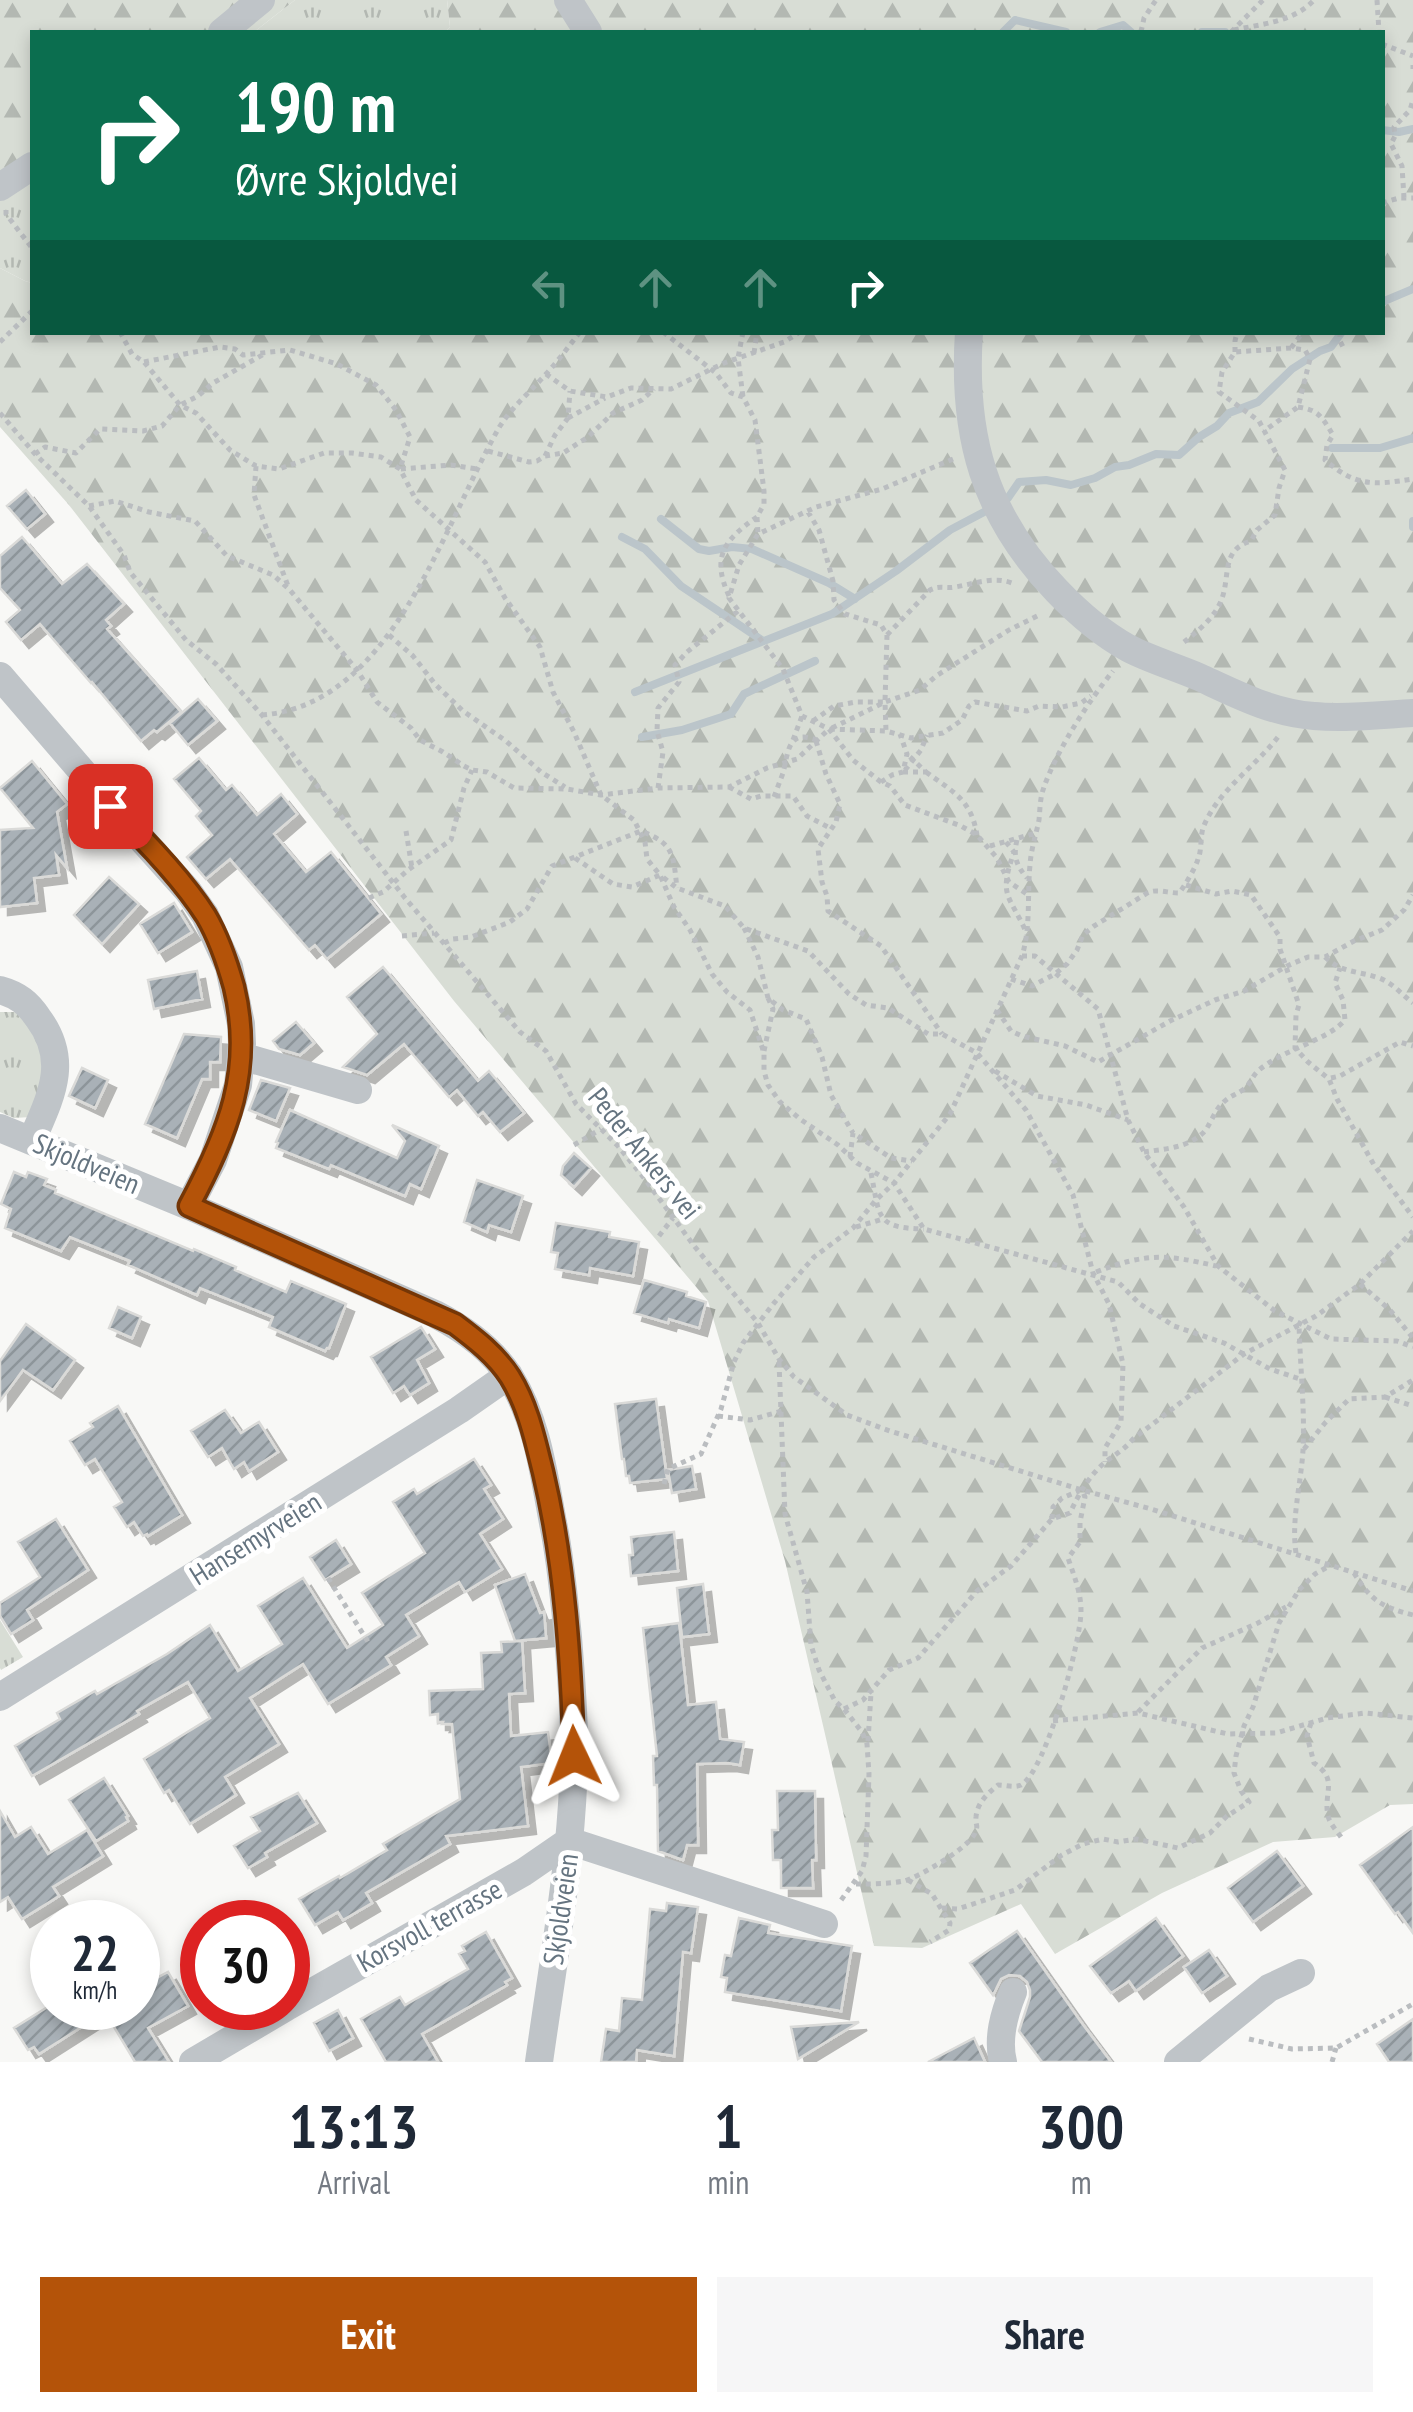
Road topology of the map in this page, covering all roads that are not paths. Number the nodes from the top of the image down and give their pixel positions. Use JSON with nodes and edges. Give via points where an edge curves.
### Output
{"nodes":[{"id":1,"x":260,"y":0,"type":"edge"},
{"id":2,"x":568,"y":0,"type":"edge"},
{"id":3,"x":224,"y":30,"type":"edge"},
{"id":4,"x":587,"y":30,"type":"edge"},
{"id":5,"x":30,"y":167,"type":"edge"},
{"id":6,"x":1,"y":186,"type":"edge"},
{"id":7,"x":968,"y":335,"type":"edge"},
{"id":8,"x":0,"y":676,"type":"edge"},
{"id":9,"x":1413,"y":713,"type":"edge"},
{"id":10,"x":0,"y":990,"type":"edge"},
{"id":11,"x":241,"y":1056,"type":"junction"},
{"id":12,"x":358,"y":1090,"type":"dead end"},
{"id":13,"x":0,"y":1128,"type":"edge"},
{"id":14,"x":32,"y":1140,"type":"junction"},
{"id":15,"x":189,"y":1206,"type":"junction"},
{"id":16,"x":509,"y":1376,"type":"junction"},
{"id":17,"x":0,"y":1697,"type":"edge"},
{"id":18,"x":569,"y":1842,"type":"junction"},
{"id":19,"x":824,"y":1924,"type":"dead end"},
{"id":20,"x":1300,"y":1973,"type":"dead end"},
{"id":21,"x":1013,"y":1992,"type":"dead end"},
{"id":22,"x":310,"y":1993,"type":"edge"},
{"id":23,"x":247,"y":2030,"type":"edge"},
{"id":24,"x":193,"y":2062,"type":"edge"},
{"id":25,"x":539,"y":2062,"type":"edge"},
{"id":26,"x":1004,"y":2062,"type":"edge"},
{"id":27,"x":1178,"y":2062,"type":"edge"}],
"edges":[{"from":1,"to":3,"type":"street"},
{"from":2,"to":4,"type":"street"},
{"from":5,"to":6,"type":"street"},
{"from":7,"to":9,"type":"street","via":[[975,450],[1012,535],[1073,607],[1120,642],[1256,704],[1314,716]]},
{"from":8,"to":11,"type":"street","via":[[205,915],[229,967]]},
{"from":10,"to":14,"type":"street","via":[[28,1004],[56,1060],[51,1098]]},
{"from":11,"to":12,"type":"street"},
{"from":11,"to":15,"type":"street","via":[[230,1116]]},
{"from":13,"to":14,"type":"street","name":"Skjoldveien"},
{"from":14,"to":15,"type":"street","name":"Skjoldveien"},
{"from":15,"to":16,"type":"street","name":"Skjoldveien","via":[[455,1324]]},
{"from":16,"to":17,"type":"street","name":"Hansemyrveien"},
{"from":16,"to":18,"type":"street","name":"Skjoldveien","via":[[530,1420],[558,1542],[572,1682]]},
{"from":18,"to":19,"type":"street"},
{"from":18,"to":22,"type":"street","name":"Korsvoll terrasse"},
{"from":18,"to":25,"type":"street","name":"Skjoldveien"},
{"from":20,"to":27,"type":"street","via":[[1269,1988]]},
{"from":21,"to":26,"type":"street","via":[[1002,2028]]},
{"from":23,"to":24,"type":"street","name":"Korsvoll terrasse"}]}
